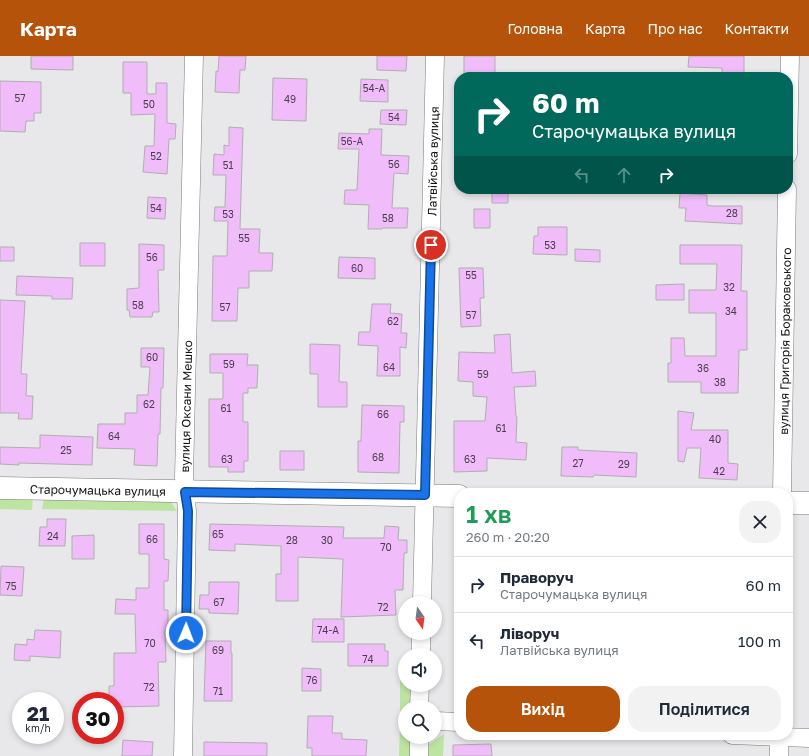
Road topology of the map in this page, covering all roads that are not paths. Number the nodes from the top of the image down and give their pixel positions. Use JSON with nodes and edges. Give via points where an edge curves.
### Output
{"nodes":[{"id":1,"x":194,"y":56,"type":"edge"},
{"id":2,"x":435,"y":56,"type":"edge"},
{"id":3,"x":790,"y":56,"type":"edge"},
{"id":4,"x":790,"y":72,"type":"edge"},
{"id":5,"x":787,"y":194,"type":"edge"},
{"id":6,"x":0,"y":488,"type":"edge"},
{"id":7,"x":782,"y":488,"type":"edge"},
{"id":8,"x":185,"y":492,"type":"junction"},
{"id":9,"x":425,"y":495,"type":"junction"},
{"id":10,"x":454,"y":496,"type":"edge"},
{"id":11,"x":793,"y":503,"type":"edge"},
{"id":12,"x":809,"y":503,"type":"edge"},
{"id":13,"x":422,"y":596,"type":"edge"},
{"id":14,"x":442,"y":721,"type":"edge"},
{"id":15,"x":454,"y":722,"type":"edge"},
{"id":16,"x":793,"y":737,"type":"edge"},
{"id":17,"x":809,"y":738,"type":"edge"},
{"id":18,"x":779,"y":740,"type":"edge"},
{"id":19,"x":419,"y":744,"type":"edge"},
{"id":20,"x":184,"y":756,"type":"edge"},
{"id":21,"x":419,"y":756,"type":"edge"},
{"id":22,"x":779,"y":756,"type":"edge"}],
"edges":[{"from":1,"to":8,"type":"street","name":"вулиця Оксани Мешко"},
{"from":2,"to":9,"type":"street","name":"Латвійська вулиця"},
{"from":3,"to":4,"type":"street"},
{"from":5,"to":7,"type":"street","name":"вулиця Григорія Бораковського"},
{"from":6,"to":8,"type":"street","name":"Старочумацька вулиця"},
{"from":8,"to":9,"type":"street","name":"Старочумацька вулиця"},
{"from":8,"to":20,"type":"street","name":"вулиця Оксани Мешко","via":[[188,511]]},
{"from":9,"to":10,"type":"street","name":"Старочумацька вулиця"},
{"from":9,"to":13,"type":"street","name":"Латвійська вулиця"},
{"from":11,"to":12,"type":"street"},
{"from":14,"to":15,"type":"street"},
{"from":16,"to":17,"type":"street"},
{"from":18,"to":22,"type":"street"},
{"from":19,"to":21,"type":"street"}]}
